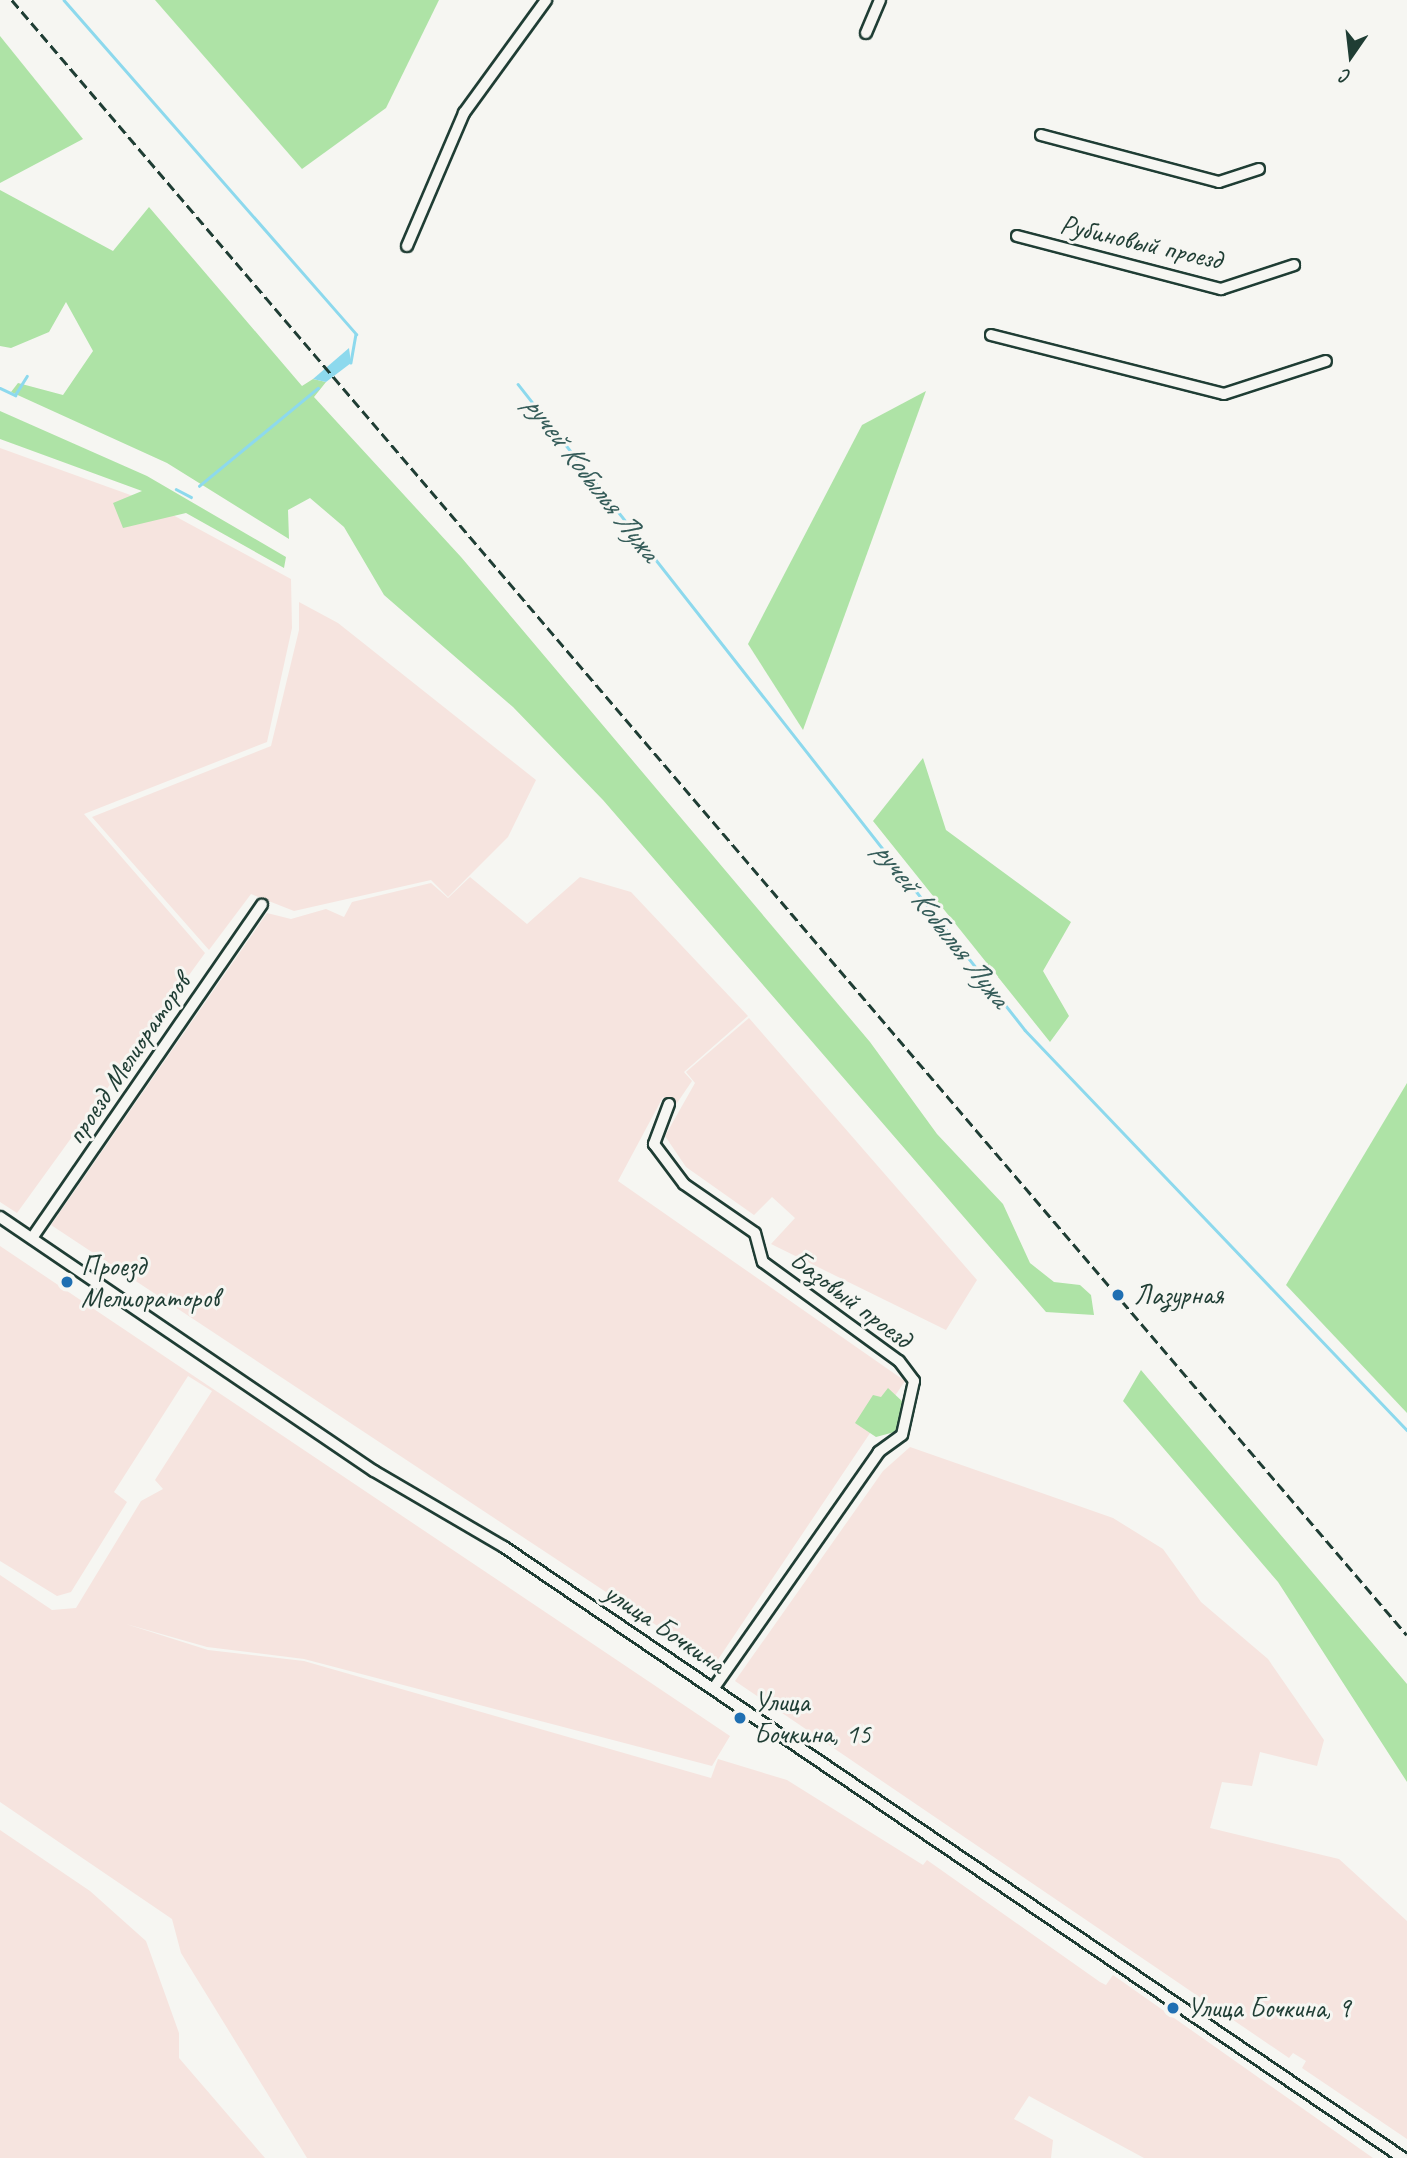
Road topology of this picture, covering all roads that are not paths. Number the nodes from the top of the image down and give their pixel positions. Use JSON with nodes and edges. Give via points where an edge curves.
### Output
{"nodes":[{"id":1,"x":547,"y":0,"type":"edge"},
{"id":2,"x":880,"y":0,"type":"edge"},
{"id":3,"x":866,"y":33,"type":"dead end"},
{"id":4,"x":1041,"y":135,"type":"dead end"},
{"id":5,"x":1259,"y":169,"type":"dead end"},
{"id":6,"x":1017,"y":236,"type":"dead end"},
{"id":7,"x":407,"y":246,"type":"dead end"},
{"id":8,"x":1294,"y":265,"type":"dead end"},
{"id":9,"x":991,"y":335,"type":"dead end"},
{"id":10,"x":1326,"y":361,"type":"dead end"},
{"id":11,"x":262,"y":905,"type":"dead end"},
{"id":12,"x":669,"y":1104,"type":"dead end"},
{"id":13,"x":0,"y":1217,"type":"edge"},
{"id":14,"x":32,"y":1238,"type":"junction"},
{"id":15,"x":714,"y":1688,"type":"junction"},
{"id":16,"x":1403,"y":2158,"type":"edge"}],
"edges":[{"from":1,"to":7,"type":"street","via":[[464,113]]},
{"from":2,"to":3,"type":"street"},
{"from":4,"to":5,"type":"street","via":[[1219,182]]},
{"from":6,"to":8,"type":"street","name":"Рубиновый проезд","via":[[1221,289]]},
{"from":9,"to":10,"type":"street","via":[[1224,394]]},
{"from":11,"to":14,"type":"street","name":"проезд Мелиораторов"},
{"from":12,"to":15,"type":"street","name":"Базовый проезд","via":[[654,1144],[684,1184],[755,1233],[763,1262],[899,1361],[914,1381],[902,1435],[879,1452]]},
{"from":13,"to":14,"type":"street","name":"улица Бочкина"},
{"from":14,"to":15,"type":"street","name":"улица Бочкина","via":[[374,1471],[504,1547]]},
{"from":15,"to":16,"type":"street","name":"улица Бочкина"}]}
